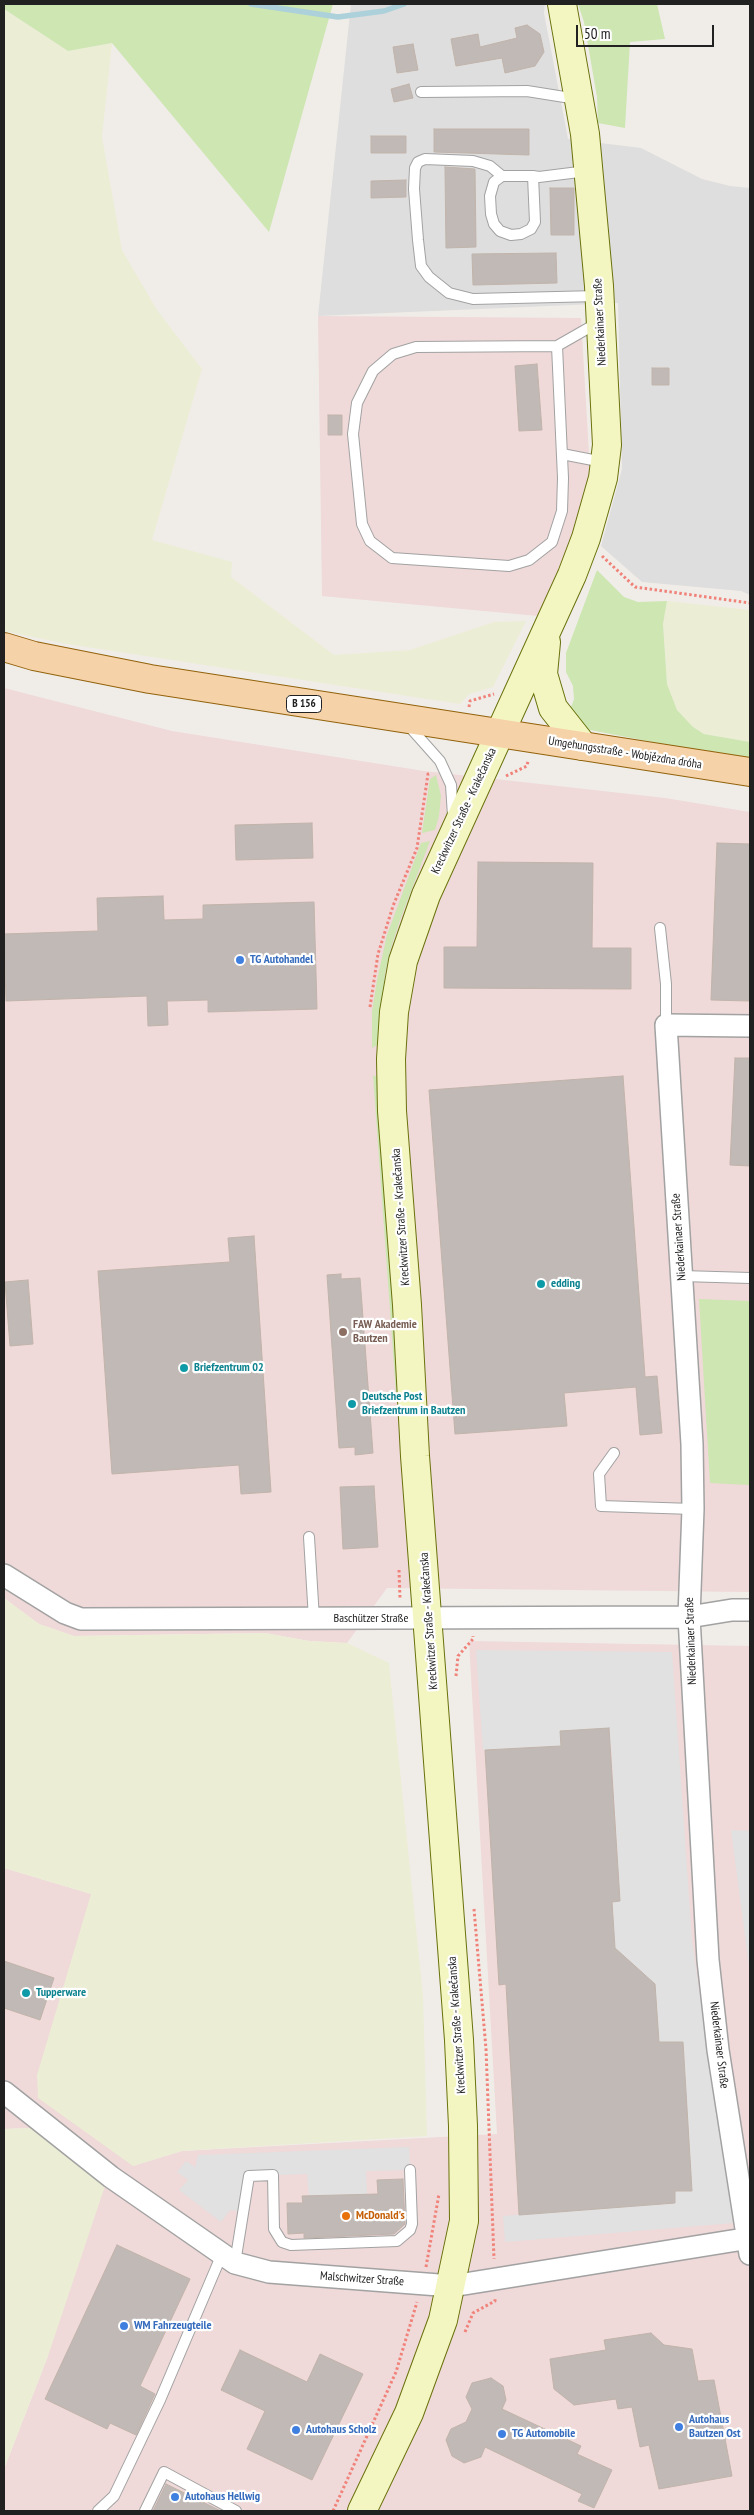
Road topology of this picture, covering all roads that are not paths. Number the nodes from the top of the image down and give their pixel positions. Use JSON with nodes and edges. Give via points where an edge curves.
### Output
{"nodes":[{"id":1,"x":562,"y":4,"type":"edge"},
{"id":2,"x":421,"y":92,"type":"dead end"},
{"id":3,"x":580,"y":100,"type":"junction"},
{"id":4,"x":588,"y":170,"type":"junction"},
{"id":5,"x":502,"y":176,"type":"junction"},
{"id":6,"x":533,"y":176,"type":"junction"},
{"id":7,"x":600,"y":309,"type":"junction"},
{"id":8,"x":557,"y":346,"type":"junction"},
{"id":9,"x":562,"y":454,"type":"junction"},
{"id":10,"x":605,"y":462,"type":"junction"},
{"id":11,"x":546,"y":631,"type":"junction"},
{"id":12,"x":4,"y":647,"type":"edge"},
{"id":13,"x":402,"y":719,"type":"junction"},
{"id":14,"x":500,"y":733,"type":"junction"},
{"id":15,"x":583,"y":746,"type":"junction"},
{"id":16,"x":750,"y":772,"type":"edge"},
{"id":17,"x":451,"y":837,"type":"junction"},
{"id":18,"x":660,"y":928,"type":"dead end"},
{"id":19,"x":666,"y":1025,"type":"junction"},
{"id":20,"x":750,"y":1026,"type":"edge"},
{"id":21,"x":682,"y":1276,"type":"junction"},
{"id":22,"x":750,"y":1278,"type":"edge"},
{"id":23,"x":614,"y":1453,"type":"dead end"},
{"id":24,"x":693,"y":1509,"type":"junction"},
{"id":25,"x":309,"y":1537,"type":"dead end"},
{"id":26,"x":4,"y":1575,"type":"edge"},
{"id":27,"x":750,"y":1610,"type":"edge"},
{"id":28,"x":689,"y":1617,"type":"junction"},
{"id":29,"x":429,"y":1618,"type":"junction"},
{"id":30,"x":314,"y":1619,"type":"junction"},
{"id":31,"x":4,"y":2092,"type":"edge"},
{"id":32,"x":14,"y":2108,"type":"edge"},
{"id":33,"x":410,"y":2170,"type":"dead end"},
{"id":34,"x":749,"y":2244,"type":"edge"},
{"id":35,"x":228,"y":2259,"type":"junction"},
{"id":36,"x":452,"y":2286,"type":"junction"},
{"id":37,"x":98,"y":2511,"type":"edge"},
{"id":38,"x":145,"y":2511,"type":"edge"},
{"id":39,"x":236,"y":2511,"type":"edge"},
{"id":40,"x":362,"y":2511,"type":"edge"}],
"edges":[{"from":1,"to":3,"type":"street","name":"Niederkainaer Straße"},
{"from":2,"to":3,"type":"lane","via":[[527,91]]},
{"from":3,"to":4,"type":"street","name":"Niederkainaer Straße"},
{"from":4,"to":6,"type":"lane"},
{"from":4,"to":7,"type":"street","name":"Niederkainaer Straße"},
{"from":5,"to":6,"type":"lane"},
{"from":5,"to":6,"type":"lane","via":[[494,182],[490,196],[491,214],[500,231],[510,235],[521,234],[535,222]]},
{"from":5,"to":7,"type":"lane","via":[[490,166],[473,161],[426,159],[418,162],[414,189],[418,240],[421,266],[429,277],[449,293],[472,299]]},
{"from":7,"to":8,"type":"lane"},
{"from":7,"to":10,"type":"street","name":"Niederkainaer Straße","via":[[607,445]]},
{"from":8,"to":9,"type":"lane"},
{"from":8,"to":9,"type":"lane","via":[[416,347],[393,354],[373,371],[357,403],[353,434],[362,524],[370,542],[392,558],[509,566],[529,560],[552,542],[562,511]]},
{"from":9,"to":10,"type":"lane"},
{"from":10,"to":11,"type":"street","name":"Niederkainaer Straße","via":[[586,538]]},
{"from":11,"to":14,"type":"street","name":"Niederkainaer Straße"},
{"from":11,"to":15,"type":"street","name":"Niederkainaer Straße","via":[[543,674],[553,708]]},
{"from":12,"to":13,"type":"main road","number":"B 156","via":[[150,679]]},
{"from":13,"to":14,"type":"main road","number":"B 156"},
{"from":13,"to":17,"type":"lane","via":[[431,750],[451,785]]},
{"from":14,"to":15,"type":"main road","name":"Umgehungsstraße - Wobjězdna dróha","number":"B 156"},
{"from":14,"to":17,"type":"street","name":"Kreckwitzer Straße - Krakečanska"},
{"from":15,"to":16,"type":"main road","name":"Umgehungsstraße - Wobjězdna dróha","number":"B 156"},
{"from":17,"to":29,"type":"street","name":"Kreckwitzer Straße - Krakečanska","via":[[403,961],[394,1012],[391,1059],[415,1456]]},
{"from":18,"to":19,"type":"lane","via":[[666,984]]},
{"from":19,"to":20,"type":"street"},
{"from":19,"to":21,"type":"street","name":"Niederkainaer Straße"},
{"from":21,"to":22,"type":"lane"},
{"from":21,"to":24,"type":"street","name":"Niederkainaer Straße"},
{"from":23,"to":24,"type":"lane","via":[[599,1474],[601,1506]]},
{"from":24,"to":28,"type":"street","name":"Niederkainaer Straße"},
{"from":25,"to":30,"type":"lane"},
{"from":26,"to":30,"type":"street","name":"Baschützer Straße","via":[[65,1613],[81,1618]]},
{"from":27,"to":28,"type":"street","name":"Baschützer Straße"},
{"from":28,"to":29,"type":"street","name":"Baschützer Straße"},
{"from":28,"to":34,"type":"street","name":"Niederkainaer Straße","via":[[708,1960],[718,2050]]},
{"from":29,"to":30,"type":"street","name":"Baschützer Straße"},
{"from":29,"to":36,"type":"street","name":"Kreckwitzer Straße - Krakečanska","via":[[463,2126],[464,2221]]},
{"from":31,"to":32,"type":"street","name":"Malschwitzer Straße"},
{"from":32,"to":35,"type":"street","name":"Malschwitzer Straße"},
{"from":33,"to":35,"type":"lane","via":[[412,2224],[397,2241],[291,2245],[282,2242],[274,2229],[273,2175],[249,2176]]},
{"from":34,"to":36,"type":"street","name":"Malschwitzer Straße"},
{"from":35,"to":36,"type":"street","name":"Malschwitzer Straße","via":[[269,2272]]},
{"from":35,"to":37,"type":"lane","via":[[114,2496]]},
{"from":36,"to":40,"type":"street","name":"Kreckwitzer Straße - Krakečanska","via":[[444,2320],[409,2413]]},
{"from":38,"to":39,"type":"lane","via":[[164,2472]]}]}
